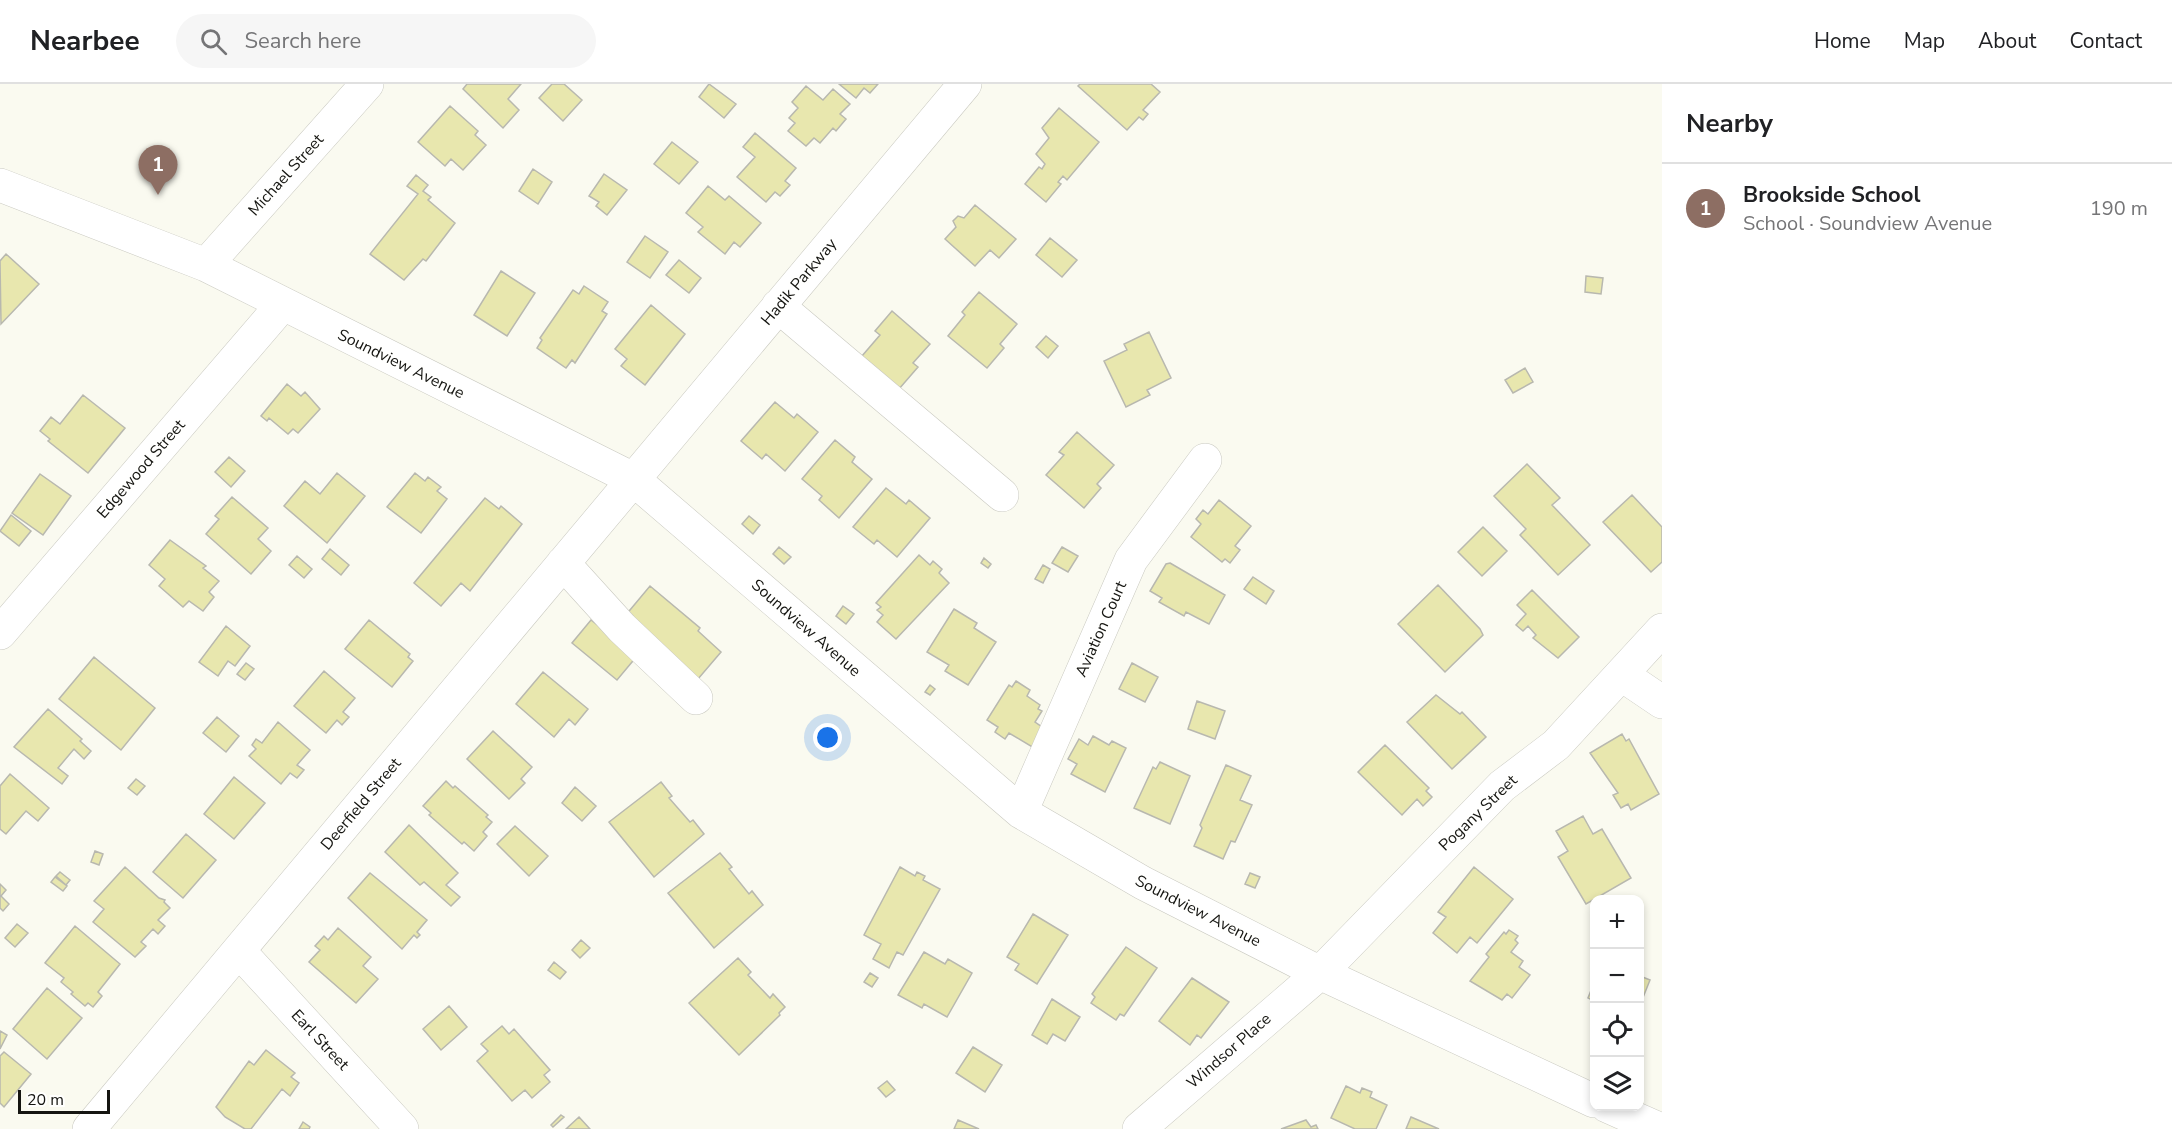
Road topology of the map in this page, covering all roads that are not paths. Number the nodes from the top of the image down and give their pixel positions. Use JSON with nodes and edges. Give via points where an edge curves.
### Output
{"nodes":[{"id":1,"x":367,"y":84,"type":"edge"},
{"id":2,"x":965,"y":84,"type":"edge"},
{"id":3,"x":0,"y":185,"type":"edge"},
{"id":4,"x":206,"y":265,"type":"junction"},
{"id":5,"x":282,"y":305,"type":"junction"},
{"id":6,"x":778,"y":306,"type":"junction"},
{"id":7,"x":1205,"y":460,"type":"dead end"},
{"id":8,"x":633,"y":479,"type":"junction"},
{"id":9,"x":1002,"y":495,"type":"dead end"},
{"id":10,"x":563,"y":562,"type":"junction"},
{"id":11,"x":1662,"y":630,"type":"edge"},
{"id":12,"x":0,"y":633,"type":"edge"},
{"id":13,"x":1622,"y":675,"type":"junction"},
{"id":14,"x":696,"y":698,"type":"dead end"},
{"id":15,"x":1662,"y":702,"type":"edge"},
{"id":16,"x":1021,"y":812,"type":"junction"},
{"id":17,"x":238,"y":951,"type":"junction"},
{"id":18,"x":1320,"y":973,"type":"junction"},
{"id":19,"x":1590,"y":1099,"type":"edge"},
{"id":20,"x":1616,"y":1111,"type":"edge"},
{"id":21,"x":89,"y":1129,"type":"edge"},
{"id":22,"x":402,"y":1129,"type":"edge"},
{"id":23,"x":1138,"y":1129,"type":"edge"},
{"id":24,"x":1659,"y":1129,"type":"edge"}],
"edges":[{"from":1,"to":4,"type":"street","name":"Michael Street"},
{"from":2,"to":6,"type":"street","name":"Hadik Parkway"},
{"from":3,"to":4,"type":"street","name":"Soundview Avenue"},
{"from":4,"to":5,"type":"street","name":"Soundview Avenue"},
{"from":5,"to":8,"type":"street","name":"Soundview Avenue"},
{"from":5,"to":12,"type":"street","name":"Edgewood Street"},
{"from":6,"to":8,"type":"street","name":"Hadik Parkway"},
{"from":6,"to":9,"type":"street"},
{"from":7,"to":16,"type":"street","name":"Aviation Court","via":[[1131,560]]},
{"from":8,"to":10,"type":"street","name":"Deerfield Street"},
{"from":8,"to":16,"type":"street","name":"Soundview Avenue"},
{"from":10,"to":14,"type":"street","via":[[622,628]]},
{"from":10,"to":17,"type":"street","name":"Deerfield Street"},
{"from":11,"to":13,"type":"street","name":"Pogany Street"},
{"from":13,"to":15,"type":"street"},
{"from":13,"to":18,"type":"street","name":"Pogany Street","via":[[1556,745],[1502,786]]},
{"from":16,"to":18,"type":"street","name":"Soundview Avenue","via":[[1143,883]]},
{"from":17,"to":21,"type":"street","name":"Deerfield Street"},
{"from":17,"to":22,"type":"street","name":"Earl Street"},
{"from":18,"to":19,"type":"street","name":"Soundview Avenue"},
{"from":18,"to":23,"type":"street","name":"Windsor Place"},
{"from":20,"to":24,"type":"street"}]}
